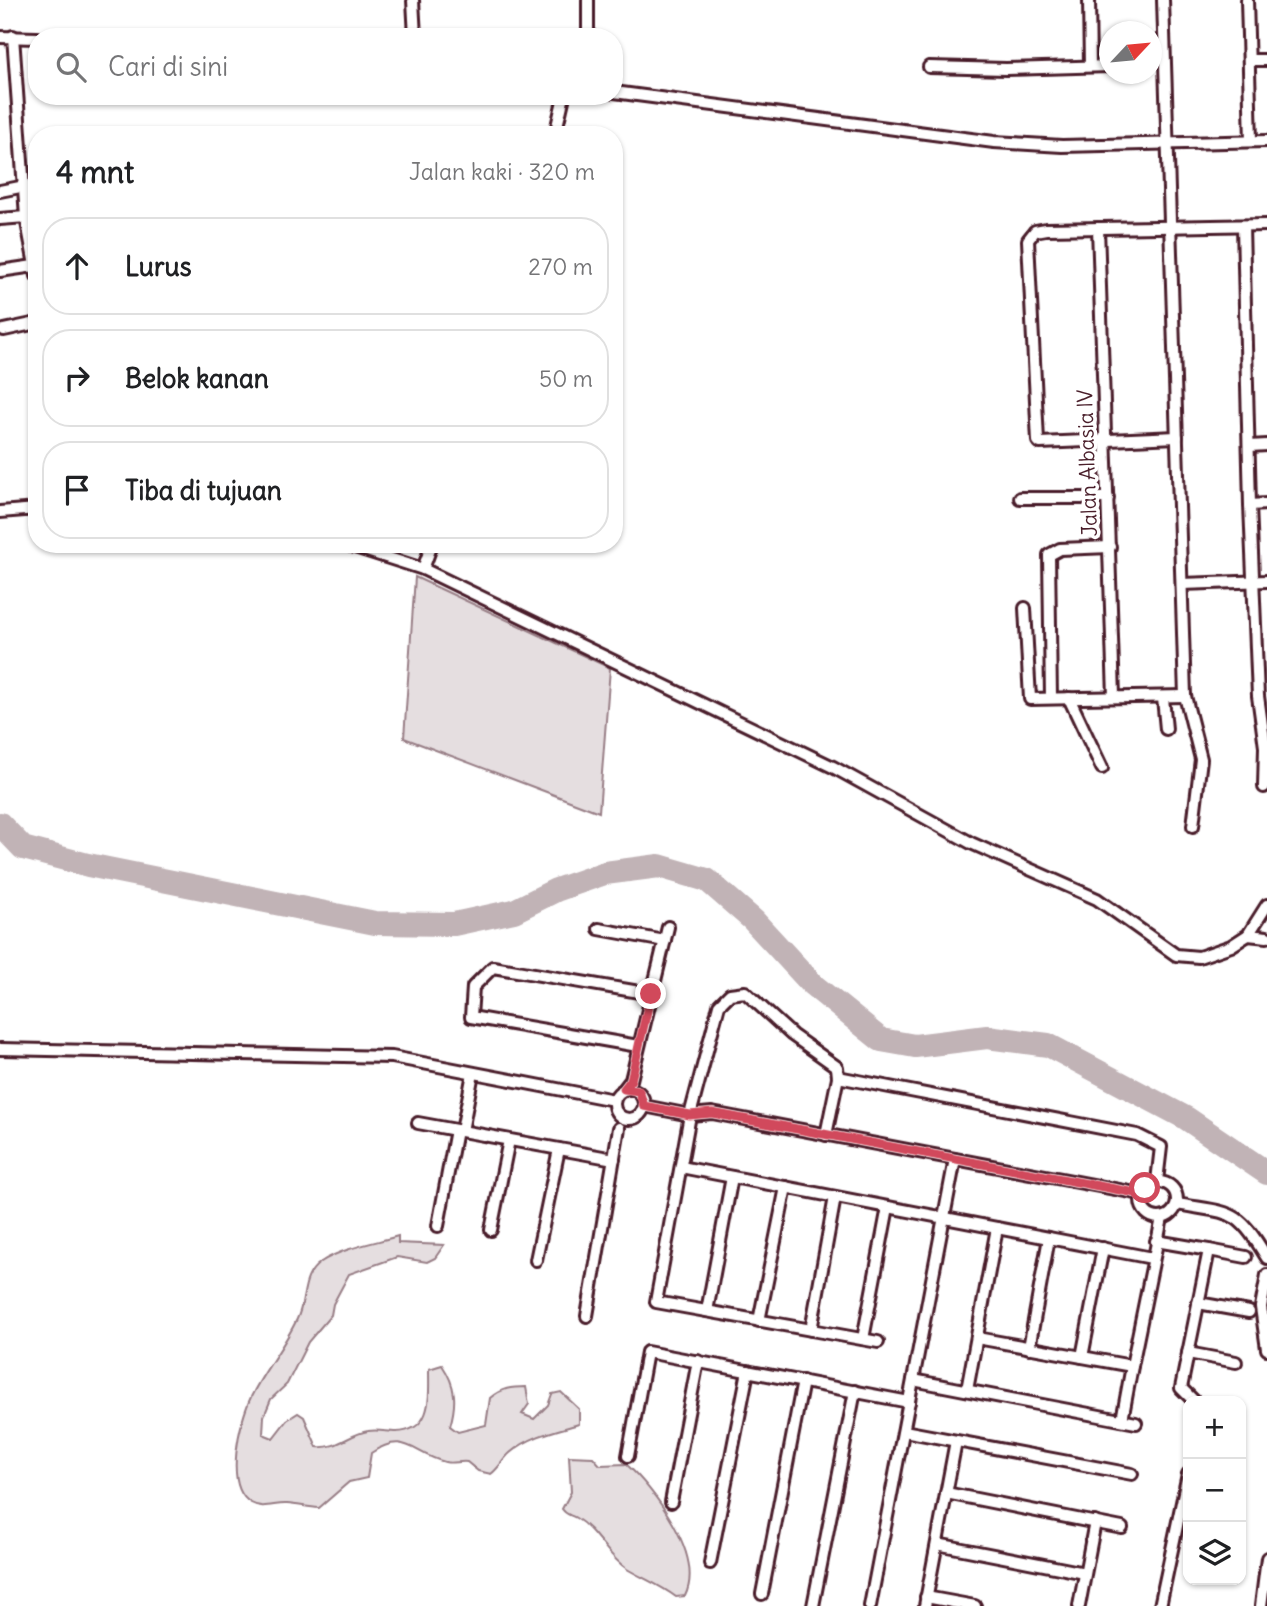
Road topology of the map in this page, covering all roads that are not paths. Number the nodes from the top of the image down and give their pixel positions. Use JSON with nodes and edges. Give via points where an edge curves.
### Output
{"nodes":[{"id":1,"x":413,"y":0,"type":"edge"},
{"id":2,"x":588,"y":0,"type":"edge"},
{"id":3,"x":1088,"y":0,"type":"edge"},
{"id":4,"x":1163,"y":0,"type":"edge"},
{"id":5,"x":1247,"y":0,"type":"edge"},
{"id":6,"x":415,"y":28,"type":"edge"},
{"id":7,"x":588,"y":28,"type":"edge"},
{"id":8,"x":13,"y":36,"type":"junction"},
{"id":9,"x":0,"y":37,"type":"edge"},
{"id":10,"x":28,"y":37,"type":"edge"},
{"id":11,"x":1249,"y":60,"type":"junction"},
{"id":12,"x":1267,"y":60,"type":"edge"},
{"id":13,"x":1164,"y":65,"type":"joint"},
{"id":14,"x":1090,"y":66,"type":"junction"},
{"id":15,"x":1099,"y":66,"type":"edge"},
{"id":16,"x":929,"y":67,"type":"dead end"},
{"id":17,"x":623,"y":93,"type":"edge"},
{"id":18,"x":562,"y":105,"type":"edge"},
{"id":19,"x":557,"y":126,"type":"edge"},
{"id":20,"x":1251,"y":141,"type":"junction"},
{"id":21,"x":1267,"y":141,"type":"edge"},
{"id":22,"x":1167,"y":145,"type":"junction"},
{"id":23,"x":25,"y":186,"type":"junction"},
{"id":24,"x":0,"y":191,"type":"edge"},
{"id":25,"x":26,"y":218,"type":"junction"},
{"id":26,"x":0,"y":219,"type":"edge"},
{"id":27,"x":1171,"y":224,"type":"junction"},
{"id":28,"x":1267,"y":225,"type":"edge"},
{"id":29,"x":1243,"y":226,"type":"junction"},
{"id":30,"x":1098,"y":228,"type":"junction"},
{"id":31,"x":28,"y":230,"type":"edge"},
{"id":32,"x":0,"y":271,"type":"edge"},
{"id":33,"x":28,"y":271,"type":"edge"},
{"id":34,"x":28,"y":325,"type":"edge"},
{"id":35,"x":4,"y":330,"type":"dead end"},
{"id":36,"x":1177,"y":438,"type":"junction"},
{"id":37,"x":1106,"y":442,"type":"junction"},
{"id":38,"x":1267,"y":445,"type":"edge"},
{"id":39,"x":1250,"y":446,"type":"junction"},
{"id":40,"x":1020,"y":498,"type":"dead end"},
{"id":41,"x":1108,"y":498,"type":"junction"},
{"id":42,"x":1267,"y":504,"type":"edge"},
{"id":43,"x":1250,"y":505,"type":"junction"},
{"id":44,"x":28,"y":510,"type":"edge"},
{"id":45,"x":0,"y":512,"type":"edge"},
{"id":46,"x":1110,"y":547,"type":"junction"},
{"id":47,"x":379,"y":553,"type":"edge"},
{"id":48,"x":429,"y":553,"type":"edge"},
{"id":49,"x":423,"y":569,"type":"junction"},
{"id":50,"x":1267,"y":581,"type":"edge"},
{"id":51,"x":1254,"y":582,"type":"junction"},
{"id":52,"x":1182,"y":584,"type":"junction"},
{"id":53,"x":1025,"y":607,"type":"dead end"},
{"id":54,"x":1262,"y":654,"type":"edge"},
{"id":55,"x":1114,"y":696,"type":"junction"},
{"id":56,"x":1185,"y":696,"type":"junction"},
{"id":57,"x":1051,"y":698,"type":"junction"},
{"id":58,"x":1069,"y":698,"type":"junction"},
{"id":59,"x":1163,"y":698,"type":"junction"},
{"id":60,"x":1166,"y":729,"type":"dead end"},
{"id":61,"x":1266,"y":747,"type":"edge"},
{"id":62,"x":1102,"y":768,"type":"dead end"},
{"id":63,"x":1264,"y":787,"type":"dead end"},
{"id":64,"x":1193,"y":826,"type":"dead end"},
{"id":65,"x":1267,"y":905,"type":"edge"},
{"id":66,"x":668,"y":927,"type":"dead end"},
{"id":67,"x":599,"y":929,"type":"dead end"},
{"id":68,"x":1248,"y":935,"type":"junction"},
{"id":69,"x":1267,"y":937,"type":"edge"},
{"id":70,"x":665,"y":941,"type":"junction"},
{"id":71,"x":651,"y":994,"type":"junction"},
{"id":72,"x":638,"y":1046,"type":"junction"},
{"id":73,"x":0,"y":1049,"type":"edge"},
{"id":74,"x":473,"y":1073,"type":"junction"},
{"id":75,"x":838,"y":1077,"type":"junction"},
{"id":76,"x":624,"y":1089,"type":"junction"},
{"id":77,"x":614,"y":1100,"type":"junction"},
{"id":78,"x":644,"y":1106,"type":"junction"},
{"id":79,"x":690,"y":1115,"type":"junction"},
{"id":80,"x":418,"y":1123,"type":"dead end"},
{"id":81,"x":619,"y":1128,"type":"dead end"},
{"id":82,"x":459,"y":1130,"type":"junction"},
{"id":83,"x":826,"y":1135,"type":"junction"},
{"id":84,"x":509,"y":1140,"type":"junction"},
{"id":85,"x":559,"y":1149,"type":"junction"},
{"id":86,"x":614,"y":1159,"type":"junction"},
{"id":87,"x":955,"y":1159,"type":"junction"},
{"id":88,"x":681,"y":1167,"type":"junction"},
{"id":89,"x":732,"y":1177,"type":"junction"},
{"id":90,"x":1157,"y":1181,"type":"junction"},
{"id":91,"x":786,"y":1187,"type":"junction"},
{"id":92,"x":1141,"y":1194,"type":"junction"},
{"id":93,"x":835,"y":1196,"type":"junction"},
{"id":94,"x":1177,"y":1204,"type":"junction"},
{"id":95,"x":888,"y":1207,"type":"junction"},
{"id":96,"x":944,"y":1218,"type":"junction"},
{"id":97,"x":1163,"y":1218,"type":"junction"},
{"id":98,"x":438,"y":1227,"type":"dead end"},
{"id":99,"x":997,"y":1228,"type":"junction"},
{"id":100,"x":491,"y":1230,"type":"dead end"},
{"id":101,"x":1049,"y":1238,"type":"junction"},
{"id":102,"x":1156,"y":1241,"type":"junction"},
{"id":103,"x":1103,"y":1248,"type":"junction"},
{"id":104,"x":1209,"y":1250,"type":"junction"},
{"id":105,"x":1246,"y":1257,"type":"dead end"},
{"id":106,"x":1152,"y":1258,"type":"junction"},
{"id":107,"x":1267,"y":1258,"type":"edge"},
{"id":108,"x":536,"y":1260,"type":"dead end"},
{"id":109,"x":1267,"y":1275,"type":"edge"},
{"id":110,"x":1198,"y":1303,"type":"junction"},
{"id":111,"x":707,"y":1311,"type":"junction"},
{"id":112,"x":1249,"y":1312,"type":"dead end"},
{"id":113,"x":587,"y":1316,"type":"dead end"},
{"id":114,"x":759,"y":1321,"type":"junction"},
{"id":115,"x":811,"y":1330,"type":"junction"},
{"id":116,"x":977,"y":1338,"type":"junction"},
{"id":117,"x":863,"y":1339,"type":"junction"},
{"id":118,"x":878,"y":1342,"type":"dead end"},
{"id":119,"x":1029,"y":1348,"type":"junction"},
{"id":120,"x":1267,"y":1349,"type":"edge"},
{"id":121,"x":1188,"y":1353,"type":"junction"},
{"id":122,"x":1082,"y":1357,"type":"junction"},
{"id":123,"x":698,"y":1362,"type":"junction"},
{"id":124,"x":1236,"y":1362,"type":"dead end"},
{"id":125,"x":1132,"y":1366,"type":"junction"},
{"id":126,"x":748,"y":1371,"type":"junction"},
{"id":127,"x":913,"y":1380,"type":"junction"},
{"id":128,"x":803,"y":1381,"type":"junction"},
{"id":129,"x":967,"y":1390,"type":"junction"},
{"id":130,"x":855,"y":1391,"type":"junction"},
{"id":131,"x":1189,"y":1396,"type":"edge"},
{"id":132,"x":909,"y":1402,"type":"junction"},
{"id":133,"x":1122,"y":1420,"type":"junction"},
{"id":134,"x":1136,"y":1423,"type":"dead end"},
{"id":135,"x":904,"y":1431,"type":"junction"},
{"id":136,"x":956,"y":1441,"type":"junction"},
{"id":137,"x":628,"y":1456,"type":"dead end"},
{"id":138,"x":1132,"y":1475,"type":"dead end"},
{"id":139,"x":946,"y":1493,"type":"junction"},
{"id":140,"x":1183,"y":1498,"type":"edge"},
{"id":141,"x":671,"y":1503,"type":"dead end"},
{"id":142,"x":1095,"y":1522,"type":"junction"},
{"id":143,"x":1122,"y":1528,"type":"dead end"},
{"id":144,"x":937,"y":1544,"type":"junction"},
{"id":145,"x":1267,"y":1558,"type":"edge"},
{"id":146,"x":710,"y":1563,"type":"dead end"},
{"id":147,"x":1085,"y":1573,"type":"junction"},
{"id":148,"x":762,"y":1594,"type":"dead end"},
{"id":149,"x":926,"y":1601,"type":"edge"},
{"id":150,"x":813,"y":1606,"type":"edge"},
{"id":151,"x":870,"y":1606,"type":"edge"},
{"id":152,"x":975,"y":1606,"type":"edge"},
{"id":153,"x":1079,"y":1606,"type":"edge"},
{"id":154,"x":1160,"y":1606,"type":"edge"},
{"id":155,"x":1261,"y":1606,"type":"edge"}],
"edges":[{"from":1,"to":6,"type":"street"},
{"from":2,"to":7,"type":"street"},
{"from":3,"to":14,"type":"street"},
{"from":4,"to":13,"type":"street"},
{"from":5,"to":11,"type":"street"},
{"from":8,"to":9,"type":"street"},
{"from":8,"to":10,"type":"street"},
{"from":8,"to":23,"type":"street"},
{"from":11,"to":12,"type":"street"},
{"from":11,"to":20,"type":"street"},
{"from":13,"to":22,"type":"street"},
{"from":14,"to":15,"type":"street"},
{"from":14,"to":16,"type":"street"},
{"from":17,"to":22,"type":"street","via":[[994,142]]},
{"from":18,"to":19,"type":"street"},
{"from":20,"to":21,"type":"street"},
{"from":20,"to":22,"type":"street"},
{"from":22,"to":27,"type":"street"},
{"from":23,"to":24,"type":"street"},
{"from":23,"to":25,"type":"street"},
{"from":25,"to":26,"type":"street"},
{"from":25,"to":31,"type":"street"},
{"from":27,"to":29,"type":"street"},
{"from":27,"to":30,"type":"street"},
{"from":27,"to":36,"type":"street"},
{"from":28,"to":29,"type":"street"},
{"from":29,"to":39,"type":"street"},
{"from":30,"to":37,"type":"street","name":"Jalan Albasia lV"},
{"from":30,"to":37,"type":"street","via":[[1040,229],[1028,240],[1040,443]]},
{"from":32,"to":33,"type":"street"},
{"from":34,"to":35,"type":"street"},
{"from":36,"to":37,"type":"street"},
{"from":36,"to":52,"type":"street"},
{"from":37,"to":41,"type":"street","name":"Jalan Albasia lV"},
{"from":38,"to":39,"type":"street"},
{"from":39,"to":43,"type":"street"},
{"from":40,"to":41,"type":"street"},
{"from":41,"to":46,"type":"street","name":"Jalan Albasia lV"},
{"from":42,"to":43,"type":"street"},
{"from":43,"to":51,"type":"street"},
{"from":44,"to":45,"type":"street"},
{"from":46,"to":55,"type":"street","name":"Jalan Albasia lV"},
{"from":46,"to":57,"type":"street","via":[[1060,549],[1049,555]]},
{"from":47,"to":49,"type":"street"},
{"from":48,"to":49,"type":"street"},
{"from":49,"to":68,"type":"street","via":[[833,767],[971,843],[1071,885],[1176,955],[1209,955]]},
{"from":50,"to":51,"type":"street"},
{"from":51,"to":52,"type":"street"},
{"from":51,"to":54,"type":"street"},
{"from":52,"to":56,"type":"street"},
{"from":53,"to":57,"type":"street","via":[[1030,699]]},
{"from":54,"to":61,"type":"street"},
{"from":55,"to":58,"type":"street"},
{"from":55,"to":59,"type":"street"},
{"from":56,"to":59,"type":"street"},
{"from":56,"to":64,"type":"street","via":[[1201,760]]},
{"from":57,"to":58,"type":"street"},
{"from":58,"to":62,"type":"street"},
{"from":59,"to":60,"type":"street"},
{"from":61,"to":63,"type":"street"},
{"from":65,"to":68,"type":"street"},
{"from":66,"to":70,"type":"street"},
{"from":67,"to":70,"type":"street"},
{"from":68,"to":69,"type":"street"},
{"from":70,"to":71,"type":"street"},
{"from":71,"to":72,"type":"street"},
{"from":71,"to":72,"type":"street","via":[[493,967],[473,987],[471,1017]]},
{"from":72,"to":76,"type":"street","via":[[631,1080]]},
{"from":73,"to":74,"type":"street","via":[[391,1057]]},
{"from":74,"to":77,"type":"street"},
{"from":74,"to":82,"type":"street"},
{"from":75,"to":79,"type":"street","via":[[837,1067],[745,992],[730,994],[719,1005]]},
{"from":75,"to":83,"type":"street"},
{"from":75,"to":90,"type":"street","via":[[1153,1140],[1161,1147],[1162,1156]]},
{"from":76,"to":77,"type":"street"},
{"from":76,"to":78,"type":"street","via":[[639,1091]]},
{"from":77,"to":78,"type":"street","via":[[616,1112],[626,1119],[638,1116]]},
{"from":78,"to":79,"type":"street"},
{"from":79,"to":83,"type":"street","via":[[712,1113]]},
{"from":79,"to":88,"type":"street"},
{"from":80,"to":82,"type":"street"},
{"from":81,"to":86,"type":"street"},
{"from":82,"to":84,"type":"street"},
{"from":82,"to":98,"type":"street"},
{"from":83,"to":87,"type":"street"},
{"from":84,"to":85,"type":"street"},
{"from":84,"to":100,"type":"street"},
{"from":85,"to":86,"type":"street"},
{"from":85,"to":108,"type":"street"},
{"from":86,"to":113,"type":"street"},
{"from":87,"to":92,"type":"street"},
{"from":87,"to":96,"type":"street"},
{"from":88,"to":89,"type":"street"},
{"from":88,"to":111,"type":"street","via":[[656,1302]]},
{"from":89,"to":91,"type":"street"},
{"from":89,"to":111,"type":"street"},
{"from":90,"to":92,"type":"street"},
{"from":90,"to":94,"type":"street","via":[[1173,1187]]},
{"from":91,"to":93,"type":"street"},
{"from":91,"to":114,"type":"street"},
{"from":92,"to":97,"type":"street","via":[[1145,1212]]},
{"from":93,"to":95,"type":"street"},
{"from":93,"to":115,"type":"street"},
{"from":94,"to":97,"type":"street"},
{"from":94,"to":107,"type":"street","via":[[1242,1220]]},
{"from":95,"to":96,"type":"street"},
{"from":95,"to":117,"type":"street"},
{"from":96,"to":99,"type":"street"},
{"from":96,"to":127,"type":"street"},
{"from":97,"to":102,"type":"street"},
{"from":99,"to":101,"type":"street"},
{"from":99,"to":116,"type":"street"},
{"from":101,"to":103,"type":"street"},
{"from":101,"to":119,"type":"street"},
{"from":102,"to":104,"type":"street"},
{"from":102,"to":106,"type":"street"},
{"from":103,"to":106,"type":"street"},
{"from":103,"to":122,"type":"street"},
{"from":104,"to":105,"type":"street"},
{"from":104,"to":110,"type":"street"},
{"from":106,"to":125,"type":"street"},
{"from":109,"to":120,"type":"street","via":[[1261,1307]]},
{"from":110,"to":112,"type":"street"},
{"from":110,"to":121,"type":"street"},
{"from":111,"to":114,"type":"street"},
{"from":114,"to":115,"type":"street"},
{"from":115,"to":117,"type":"street"},
{"from":116,"to":119,"type":"street"},
{"from":116,"to":129,"type":"street"},
{"from":117,"to":118,"type":"street"},
{"from":119,"to":122,"type":"street"},
{"from":121,"to":124,"type":"street"},
{"from":121,"to":131,"type":"street","via":[[1181,1388]]},
{"from":122,"to":125,"type":"street"},
{"from":123,"to":126,"type":"street"},
{"from":123,"to":137,"type":"street","via":[[647,1352]]},
{"from":123,"to":141,"type":"street"},
{"from":125,"to":133,"type":"street"},
{"from":126,"to":128,"type":"street"},
{"from":126,"to":146,"type":"street"},
{"from":127,"to":129,"type":"street"},
{"from":127,"to":132,"type":"street"},
{"from":128,"to":130,"type":"street"},
{"from":128,"to":148,"type":"street"},
{"from":129,"to":133,"type":"street"},
{"from":130,"to":132,"type":"street"},
{"from":130,"to":150,"type":"street"},
{"from":132,"to":135,"type":"street"},
{"from":133,"to":134,"type":"street"},
{"from":135,"to":136,"type":"street"},
{"from":135,"to":151,"type":"street"},
{"from":136,"to":138,"type":"street"},
{"from":136,"to":139,"type":"street"},
{"from":139,"to":142,"type":"street"},
{"from":139,"to":144,"type":"street"},
{"from":140,"to":154,"type":"street"},
{"from":142,"to":143,"type":"street"},
{"from":142,"to":147,"type":"street"},
{"from":144,"to":147,"type":"street"},
{"from":144,"to":149,"type":"street"},
{"from":145,"to":155,"type":"street"},
{"from":147,"to":153,"type":"street"},
{"from":149,"to":152,"type":"street"}]}
